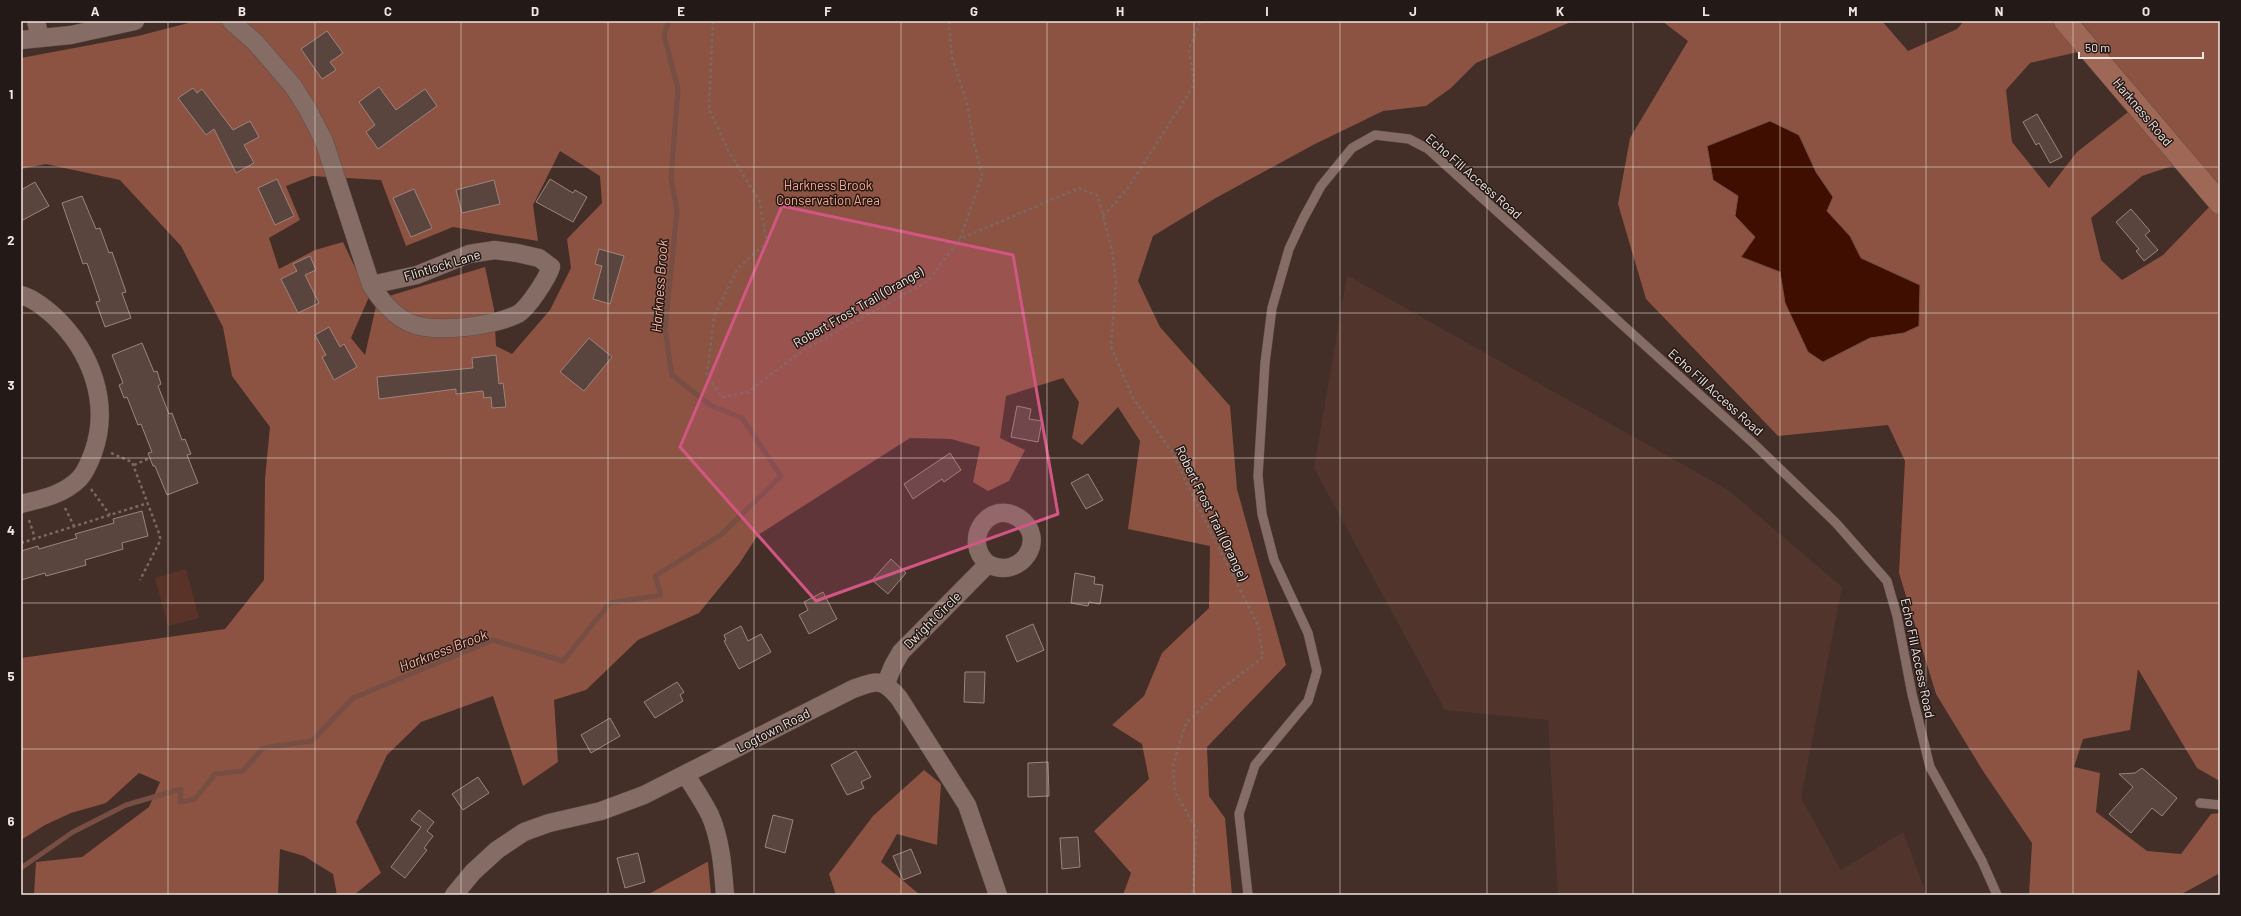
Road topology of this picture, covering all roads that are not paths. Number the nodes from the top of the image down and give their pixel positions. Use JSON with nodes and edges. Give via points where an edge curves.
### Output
{"nodes":[{"id":1,"x":135,"y":21,"type":"edge"},
{"id":2,"x":231,"y":21,"type":"edge"},
{"id":3,"x":2065,"y":21,"type":"edge"},
{"id":4,"x":38,"y":30,"type":"edge"},
{"id":5,"x":21,"y":40,"type":"edge"},
{"id":6,"x":2220,"y":203,"type":"edge"},
{"id":7,"x":371,"y":285,"type":"junction"},
{"id":8,"x":21,"y":295,"type":"edge"},
{"id":9,"x":25,"y":512,"type":"edge"},
{"id":10,"x":988,"y":564,"type":"dead end"},
{"id":11,"x":886,"y":683,"type":"junction"},
{"id":12,"x":686,"y":775,"type":"junction"},
{"id":13,"x":2200,"y":803,"type":"dead end"},
{"id":14,"x":2220,"y":805,"type":"edge"},
{"id":15,"x":454,"y":895,"type":"edge"},
{"id":16,"x":724,"y":895,"type":"edge"},
{"id":17,"x":998,"y":895,"type":"edge"},
{"id":18,"x":1248,"y":895,"type":"edge"},
{"id":19,"x":1997,"y":895,"type":"edge"}],
"edges":[{"from":1,"to":4,"type":"street","via":[[71,35]]},
{"from":2,"to":7,"type":"street","name":"Flintlock Lane","via":[[255,42],[293,86],[310,115],[324,142]]},
{"from":3,"to":6,"type":"main road","name":"Harkness Road"},
{"from":4,"to":5,"type":"street"},
{"from":7,"to":7,"type":"street","name":"Flintlock Lane","via":[[388,306],[409,323],[426,328],[459,328],[519,313],[547,281],[551,267],[539,258],[495,250],[469,254],[417,275]]},
{"from":8,"to":9,"type":"street","via":[[47,310],[61,323],[84,354],[97,386],[101,418],[98,440],[90,461],[79,479]]},
{"from":10,"to":11,"type":"street","name":"Dwight Circle","via":[[901,652]]},
{"from":11,"to":12,"type":"street","name":"Logtown Road","via":[[877,682],[852,689]]},
{"from":11,"to":17,"type":"street","via":[[899,698],[967,805]]},
{"from":12,"to":15,"type":"street","name":"Logtown Road","via":[[644,796],[616,806],[524,832],[497,850],[478,867]]},
{"from":12,"to":16,"type":"street","via":[[710,816],[717,837],[723,870]]},
{"from":13,"to":14,"type":"lane"},
{"from":18,"to":19,"type":"lane","name":"Echo Fill Access Road","via":[[1239,814],[1255,765],[1308,701],[1317,671],[1308,633],[1274,560],[1262,514],[1258,476],[1265,363],[1272,308],[1289,249],[1321,186],[1352,148],[1375,135],[1409,139],[1428,150],[1752,442],[1836,523],[1887,581],[1930,767],[1982,861]]}]}
